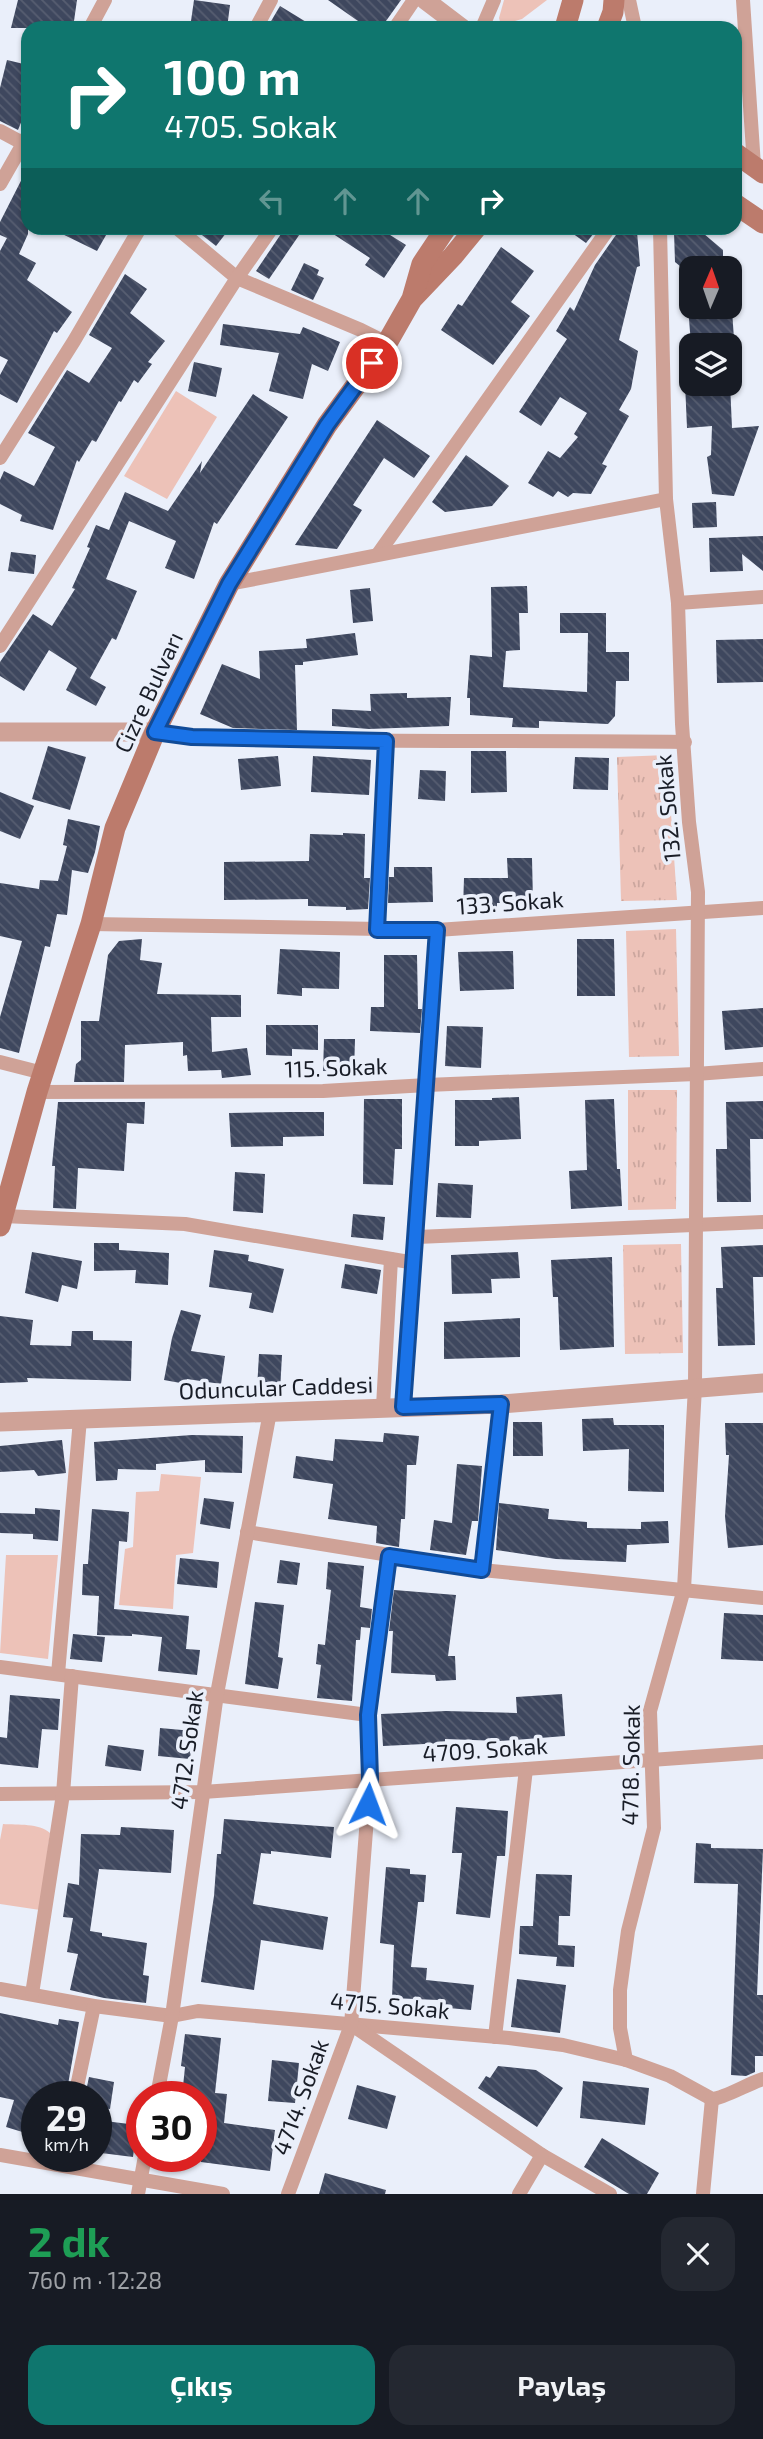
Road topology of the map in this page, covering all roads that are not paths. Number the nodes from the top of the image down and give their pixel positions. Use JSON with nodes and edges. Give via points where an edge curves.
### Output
{"nodes":[{"id":1,"x":105,"y":0,"type":"edge"},
{"id":2,"x":271,"y":0,"type":"edge"},
{"id":3,"x":414,"y":0,"type":"edge"},
{"id":4,"x":425,"y":0,"type":"edge"},
{"id":5,"x":494,"y":0,"type":"edge"},
{"id":6,"x":573,"y":0,"type":"edge"},
{"id":7,"x":614,"y":0,"type":"edge"},
{"id":8,"x":629,"y":0,"type":"edge"},
{"id":9,"x":743,"y":0,"type":"edge"},
{"id":10,"x":94,"y":21,"type":"edge"},
{"id":11,"x":260,"y":21,"type":"edge"},
{"id":12,"x":400,"y":21,"type":"edge"},
{"id":13,"x":454,"y":21,"type":"edge"},
{"id":14,"x":485,"y":21,"type":"edge"},
{"id":15,"x":567,"y":21,"type":"edge"},
{"id":16,"x":610,"y":21,"type":"edge"},
{"id":17,"x":634,"y":21,"type":"edge"},
{"id":18,"x":0,"y":131,"type":"edge"},
{"id":19,"x":21,"y":139,"type":"edge"},
{"id":20,"x":21,"y":149,"type":"edge"},
{"id":21,"x":742,"y":158,"type":"edge"},
{"id":22,"x":758,"y":169,"type":"edge"},
{"id":23,"x":0,"y":184,"type":"edge"},
{"id":24,"x":742,"y":209,"type":"edge"},
{"id":25,"x":763,"y":223,"type":"edge"},
{"id":26,"x":136,"y":235,"type":"edge"},
{"id":27,"x":185,"y":235,"type":"edge"},
{"id":28,"x":267,"y":235,"type":"edge"},
{"id":29,"x":441,"y":235,"type":"edge"},
{"id":30,"x":470,"y":235,"type":"edge"},
{"id":31,"x":604,"y":235,"type":"edge"},
{"id":32,"x":660,"y":235,"type":"edge"},
{"id":33,"x":237,"y":278,"type":"junction"},
{"id":34,"x":412,"y":299,"type":"junction"},
{"id":35,"x":387,"y":343,"type":"junction"},
{"id":36,"x":0,"y":458,"type":"edge"},
{"id":37,"x":666,"y":499,"type":"junction"},
{"id":38,"x":377,"y":554,"type":"junction"},
{"id":39,"x":229,"y":584,"type":"junction"},
{"id":40,"x":763,"y":597,"type":"edge"},
{"id":41,"x":678,"y":603,"type":"junction"},
{"id":42,"x":0,"y":646,"type":"edge"},
{"id":43,"x":0,"y":732,"type":"edge"},
{"id":44,"x":155,"y":732,"type":"junction"},
{"id":45,"x":386,"y":741,"type":"junction"},
{"id":46,"x":685,"y":742,"type":"junction"},
{"id":47,"x":763,"y":908,"type":"edge"},
{"id":48,"x":698,"y":913,"type":"junction"},
{"id":49,"x":91,"y":924,"type":"junction"},
{"id":50,"x":377,"y":930,"type":"junction"},
{"id":51,"x":437,"y":930,"type":"junction"},
{"id":52,"x":0,"y":1062,"type":"edge"},
{"id":53,"x":763,"y":1069,"type":"edge"},
{"id":54,"x":696,"y":1074,"type":"junction"},
{"id":55,"x":40,"y":1083,"type":"junction"},
{"id":56,"x":427,"y":1084,"type":"junction"},
{"id":57,"x":2,"y":1221,"type":"edge"},
{"id":58,"x":763,"y":1222,"type":"edge"},
{"id":59,"x":694,"y":1225,"type":"junction"},
{"id":60,"x":416,"y":1237,"type":"junction"},
{"id":61,"x":391,"y":1259,"type":"junction"},
{"id":62,"x":415,"y":1263,"type":"junction"},
{"id":63,"x":763,"y":1382,"type":"edge"},
{"id":64,"x":695,"y":1387,"type":"junction"},
{"id":65,"x":501,"y":1404,"type":"junction"},
{"id":66,"x":403,"y":1407,"type":"junction"},
{"id":67,"x":383,"y":1408,"type":"junction"},
{"id":68,"x":270,"y":1412,"type":"junction"},
{"id":69,"x":80,"y":1419,"type":"junction"},
{"id":70,"x":0,"y":1422,"type":"edge"},
{"id":71,"x":247,"y":1532,"type":"junction"},
{"id":72,"x":389,"y":1556,"type":"junction"},
{"id":73,"x":482,"y":1570,"type":"junction"},
{"id":74,"x":684,"y":1589,"type":"junction"},
{"id":75,"x":763,"y":1598,"type":"edge"},
{"id":76,"x":0,"y":1667,"type":"edge"},
{"id":77,"x":65,"y":1675,"type":"junction"},
{"id":78,"x":216,"y":1694,"type":"junction"},
{"id":79,"x":368,"y":1715,"type":"junction"},
{"id":80,"x":763,"y":1752,"type":"edge"},
{"id":81,"x":650,"y":1760,"type":"junction"},
{"id":82,"x":526,"y":1769,"type":"junction"},
{"id":83,"x":370,"y":1779,"type":"junction"},
{"id":84,"x":203,"y":1792,"type":"junction"},
{"id":85,"x":0,"y":1794,"type":"edge"},
{"id":86,"x":63,"y":1794,"type":"junction"},
{"id":87,"x":0,"y":1989,"type":"edge"},
{"id":88,"x":32,"y":1994,"type":"junction"},
{"id":89,"x":94,"y":2006,"type":"junction"},
{"id":90,"x":172,"y":2015,"type":"junction"},
{"id":91,"x":351,"y":2025,"type":"junction"},
{"id":92,"x":495,"y":2037,"type":"junction"},
{"id":93,"x":626,"y":2060,"type":"junction"},
{"id":94,"x":763,"y":2079,"type":"edge"},
{"id":95,"x":78,"y":2081,"type":"edge"},
{"id":96,"x":160,"y":2081,"type":"edge"},
{"id":97,"x":712,"y":2099,"type":"junction"},
{"id":98,"x":0,"y":2155,"type":"edge"},
{"id":99,"x":542,"y":2155,"type":"junction"},
{"id":100,"x":21,"y":2157,"type":"edge"},
{"id":101,"x":95,"y":2172,"type":"edge"},
{"id":102,"x":140,"y":2187,"type":"edge"},
{"id":103,"x":223,"y":2194,"type":"edge"},
{"id":104,"x":288,"y":2194,"type":"edge"},
{"id":105,"x":519,"y":2194,"type":"edge"},
{"id":106,"x":610,"y":2194,"type":"edge"},
{"id":107,"x":703,"y":2194,"type":"edge"}],
"edges":[{"from":1,"to":10,"type":"street"},
{"from":2,"to":11,"type":"street"},
{"from":3,"to":12,"type":"street"},
{"from":4,"to":13,"type":"street"},
{"from":5,"to":14,"type":"street"},
{"from":6,"to":15,"type":"main road"},
{"from":7,"to":16,"type":"main road"},
{"from":8,"to":17,"type":"street"},
{"from":9,"to":22,"type":"street"},
{"from":18,"to":19,"type":"street"},
{"from":20,"to":23,"type":"street"},
{"from":21,"to":22,"type":"main road"},
{"from":24,"to":25,"type":"main road"},
{"from":26,"to":36,"type":"street"},
{"from":27,"to":33,"type":"street"},
{"from":28,"to":33,"type":"street"},
{"from":29,"to":34,"type":"main road","name":"Cizre Bulvarı","via":[[422,264]]},
{"from":30,"to":34,"type":"main road"},
{"from":31,"to":38,"type":"street"},
{"from":32,"to":37,"type":"street","name":"132. Sokak"},
{"from":33,"to":35,"type":"street"},
{"from":33,"to":42,"type":"street"},
{"from":34,"to":35,"type":"main road","name":"Cizre Bulvarı"},
{"from":35,"to":39,"type":"main road","name":"Cizre Bulvarı","via":[[327,425]]},
{"from":37,"to":38,"type":"street"},
{"from":37,"to":41,"type":"street","name":"132. Sokak"},
{"from":38,"to":39,"type":"street"},
{"from":39,"to":44,"type":"main road","name":"Cizre Bulvarı"},
{"from":40,"to":41,"type":"street"},
{"from":41,"to":46,"type":"street","name":"132. Sokak"},
{"from":43,"to":44,"type":"street"},
{"from":44,"to":45,"type":"street","via":[[192,737]]},
{"from":44,"to":49,"type":"main road","name":"Cizre Bulvarı","via":[[115,828]]},
{"from":45,"to":46,"type":"street"},
{"from":45,"to":50,"type":"street"},
{"from":46,"to":48,"type":"street","name":"132. Sokak"},
{"from":47,"to":48,"type":"street","name":"133. Sokak"},
{"from":48,"to":51,"type":"street","name":"133. Sokak"},
{"from":48,"to":54,"type":"street","name":"132. Sokak"},
{"from":49,"to":50,"type":"street","name":"133. Sokak"},
{"from":49,"to":55,"type":"main road","name":"Cizre Bulvarı"},
{"from":50,"to":51,"type":"street","name":"133. Sokak"},
{"from":51,"to":56,"type":"street"},
{"from":52,"to":55,"type":"street","name":"115. Sokak"},
{"from":53,"to":54,"type":"street","name":"115. Sokak"},
{"from":54,"to":56,"type":"street","name":"115. Sokak"},
{"from":54,"to":59,"type":"street","name":"132. Sokak"},
{"from":55,"to":56,"type":"street","name":"115. Sokak","via":[[323,1091]]},
{"from":55,"to":57,"type":"main road","name":"Cizre Bulvarı"},
{"from":56,"to":60,"type":"street"},
{"from":57,"to":61,"type":"street","via":[[185,1224]]},
{"from":58,"to":59,"type":"street"},
{"from":59,"to":60,"type":"street"},
{"from":59,"to":64,"type":"street","name":"132. Sokak"},
{"from":60,"to":62,"type":"street"},
{"from":61,"to":62,"type":"street"},
{"from":61,"to":67,"type":"street"},
{"from":62,"to":66,"type":"street"},
{"from":63,"to":64,"type":"street","name":"Oduncular Caddesi"},
{"from":64,"to":65,"type":"street","name":"Oduncular Caddesi"},
{"from":64,"to":74,"type":"street","name":"4718. Sokak"},
{"from":65,"to":66,"type":"street","name":"Oduncular Caddesi"},
{"from":65,"to":73,"type":"street"},
{"from":66,"to":67,"type":"street","name":"Oduncular Caddesi"},
{"from":67,"to":68,"type":"street","name":"Oduncular Caddesi"},
{"from":68,"to":69,"type":"street","name":"Oduncular Caddesi"},
{"from":68,"to":71,"type":"street","name":"4712. Sokak"},
{"from":69,"to":70,"type":"street","name":"Oduncular Caddesi"},
{"from":69,"to":77,"type":"street"},
{"from":71,"to":72,"type":"street"},
{"from":71,"to":78,"type":"street","name":"4712. Sokak"},
{"from":72,"to":73,"type":"street"},
{"from":72,"to":79,"type":"street","name":"4714. Sokak"},
{"from":73,"to":74,"type":"street"},
{"from":74,"to":75,"type":"street"},
{"from":74,"to":81,"type":"street","name":"4718. Sokak","via":[[650,1711]]},
{"from":76,"to":77,"type":"street"},
{"from":77,"to":78,"type":"street"},
{"from":77,"to":86,"type":"street"},
{"from":78,"to":79,"type":"street"},
{"from":78,"to":84,"type":"street","name":"4712. Sokak"},
{"from":79,"to":83,"type":"street","name":"4714. Sokak"},
{"from":80,"to":81,"type":"street","name":"4709. Sokak"},
{"from":81,"to":82,"type":"street","name":"4709. Sokak"},
{"from":81,"to":93,"type":"street","name":"4718. Sokak","via":[[654,1828],[628,1931],[620,1990]]},
{"from":82,"to":83,"type":"street","name":"4709. Sokak"},
{"from":82,"to":92,"type":"street"},
{"from":83,"to":84,"type":"street","name":"4709. Sokak"},
{"from":83,"to":91,"type":"street","name":"4714. Sokak"},
{"from":84,"to":86,"type":"street","name":"4709. Sokak"},
{"from":84,"to":90,"type":"street","name":"4712. Sokak"},
{"from":85,"to":86,"type":"street","name":"4709. Sokak"},
{"from":86,"to":88,"type":"street"},
{"from":87,"to":88,"type":"street","name":"4715. Sokak"},
{"from":88,"to":89,"type":"street","name":"4715. Sokak"},
{"from":89,"to":90,"type":"street","name":"4715. Sokak"},
{"from":89,"to":95,"type":"street"},
{"from":90,"to":91,"type":"street","name":"4715. Sokak","via":[[198,2011]]},
{"from":90,"to":96,"type":"street","name":"4712. Sokak"},
{"from":91,"to":92,"type":"street","name":"4715. Sokak"},
{"from":91,"to":99,"type":"street"},
{"from":91,"to":104,"type":"street","name":"4714. Sokak"},
{"from":92,"to":93,"type":"street","name":"4715. Sokak","via":[[563,2045]]},
{"from":93,"to":97,"type":"street","name":"4715. Sokak","via":[[670,2076]]},
{"from":94,"to":97,"type":"street"},
{"from":97,"to":107,"type":"street"},
{"from":98,"to":100,"type":"street"},
{"from":99,"to":105,"type":"street"},
{"from":99,"to":106,"type":"street"},
{"from":101,"to":102,"type":"street"},
{"from":102,"to":103,"type":"street"}]}
